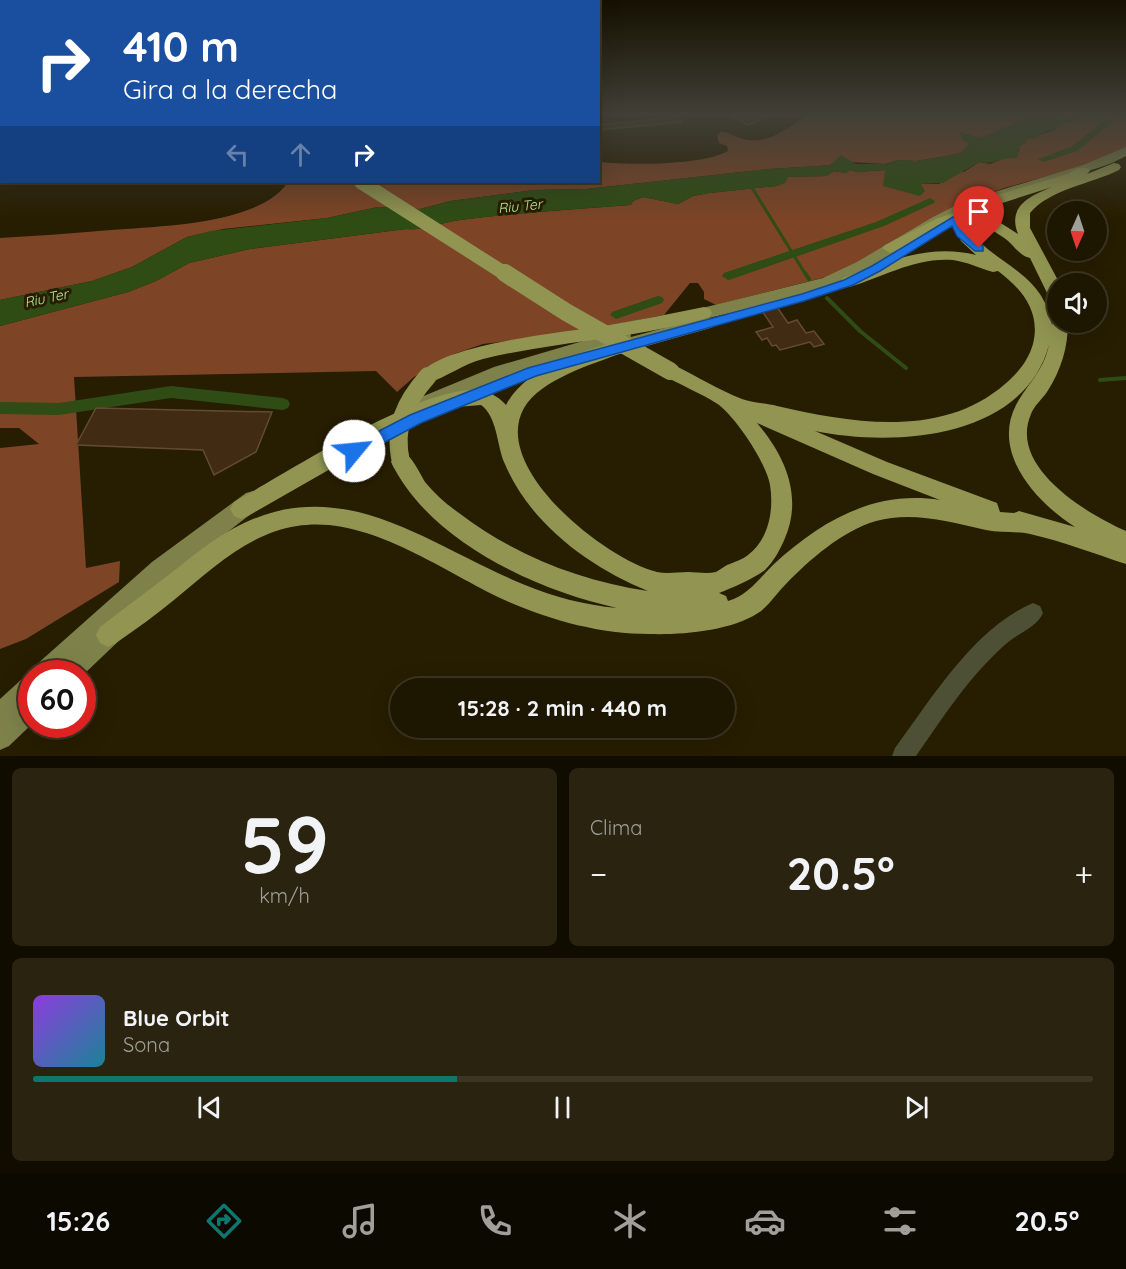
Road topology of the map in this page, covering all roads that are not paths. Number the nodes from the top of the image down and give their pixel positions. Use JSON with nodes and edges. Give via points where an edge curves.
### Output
{"nodes":[{"id":1,"x":1126,"y":151,"type":"edge"},
{"id":2,"x":1120,"y":164,"type":"edge"},
{"id":3,"x":1083,"y":171,"type":"junction"},
{"id":4,"x":363,"y":183,"type":"edge"},
{"id":5,"x":958,"y":218,"type":"junction"},
{"id":6,"x":890,"y":248,"type":"junction"},
{"id":7,"x":1047,"y":273,"type":"edge"},
{"id":8,"x":1047,"y":274,"type":"edge"},
{"id":9,"x":849,"y":282,"type":"junction"},
{"id":10,"x":1039,"y":307,"type":"junction"},
{"id":11,"x":704,"y":313,"type":"junction"},
{"id":12,"x":1059,"y":333,"type":"edge"},
{"id":13,"x":615,"y":348,"type":"junction"},
{"id":14,"x":463,"y":398,"type":"junction"},
{"id":15,"x":733,"y":403,"type":"junction"},
{"id":16,"x":509,"y":450,"type":"junction"},
{"id":17,"x":241,"y":509,"type":"junction"},
{"id":18,"x":1028,"y":524,"type":"junction"},
{"id":19,"x":1126,"y":542,"type":"edge"},
{"id":20,"x":1126,"y":553,"type":"edge"},
{"id":21,"x":783,"y":571,"type":"junction"},
{"id":22,"x":126,"y":600,"type":"junction"},
{"id":23,"x":1033,"y":614,"type":"dead end"},
{"id":24,"x":108,"y":635,"type":"junction"},
{"id":25,"x":60,"y":660,"type":"edge"},
{"id":26,"x":70,"y":660,"type":"edge"},
{"id":27,"x":82,"y":660,"type":"edge"},
{"id":28,"x":18,"y":700,"type":"edge"},
{"id":29,"x":18,"y":710,"type":"edge"},
{"id":30,"x":0,"y":717,"type":"edge"},
{"id":31,"x":18,"y":720,"type":"edge"},
{"id":32,"x":0,"y":727,"type":"edge"},
{"id":33,"x":0,"y":736,"type":"edge"},
{"id":34,"x":903,"y":756,"type":"edge"}],
"edges":[{"from":1,"to":3,"type":"main road"},
{"from":2,"to":5,"type":"main road"},
{"from":2,"to":7,"type":"highway","via":[[1047,195],[1024,210],[1023,227]]},
{"from":3,"to":5,"type":"highway","via":[[978,205],[963,211]]},
{"from":3,"to":6,"type":"main road","via":[[971,203]]},
{"from":4,"to":15,"type":"highway","bridge":true,"via":[[567,312]]},
{"from":5,"to":6,"type":"highway","via":[[944,220]]},
{"from":5,"to":8,"type":"highway","via":[[1004,229]]},
{"from":5,"to":9,"type":"main road"},
{"from":5,"to":10,"type":"highway","via":[[961,233],[1027,285]]},
{"from":6,"to":11,"type":"main road","via":[[824,283]]},
{"from":9,"to":10,"type":"highway","via":[[914,257],[950,254],[1002,271],[1028,292]]},
{"from":9,"to":13,"type":"main road"},
{"from":10,"to":15,"type":"highway","via":[[1041,345],[1026,375],[999,400],[978,413],[953,421],[875,430],[826,425]]},
{"from":11,"to":17,"type":"main road","via":[[521,365],[425,403],[337,447]]},
{"from":11,"to":21,"type":"highway","bridge":true,"via":[[628,329],[480,351],[441,368],[412,394],[399,420],[397,449],[416,488],[481,541],[554,578],[626,601],[676,607],[712,606],[748,594]]},
{"from":12,"to":19,"type":"highway","via":[[1057,356],[1020,417],[1017,436],[1021,454],[1049,494],[1074,515]]},
{"from":13,"to":14,"type":"main road"},
{"from":13,"to":16,"type":"highway","via":[[534,385],[515,407],[507,433]]},
{"from":14,"to":16,"type":"highway","via":[[482,398],[500,411]]},
{"from":14,"to":17,"type":"highway","via":[[434,405],[385,428]]},
{"from":14,"to":24,"type":"main road","via":[[297,484],[212,545]]},
{"from":15,"to":16,"type":"highway","via":[[771,456],[783,500],[771,547],[755,564],[716,583],[659,584],[627,573],[596,554],[525,485]]},
{"from":15,"to":18,"type":"highway","via":[[794,433]]},
{"from":17,"to":22,"type":"main road"},
{"from":18,"to":20,"type":"highway"},
{"from":18,"to":21,"type":"highway","via":[[910,506],[877,511],[849,521]]},
{"from":21,"to":24,"type":"highway","via":[[749,605],[694,620],[628,621],[577,613],[518,594],[370,522],[300,515],[266,523],[229,544]]},
{"from":22,"to":25,"type":"main road"},
{"from":22,"to":26,"type":"street"},
{"from":23,"to":34,"type":"street","via":[[1001,635],[961,675]]},
{"from":24,"to":27,"type":"main road"},
{"from":28,"to":30,"type":"main road"},
{"from":29,"to":32,"type":"street"},
{"from":31,"to":33,"type":"main road"}]}
